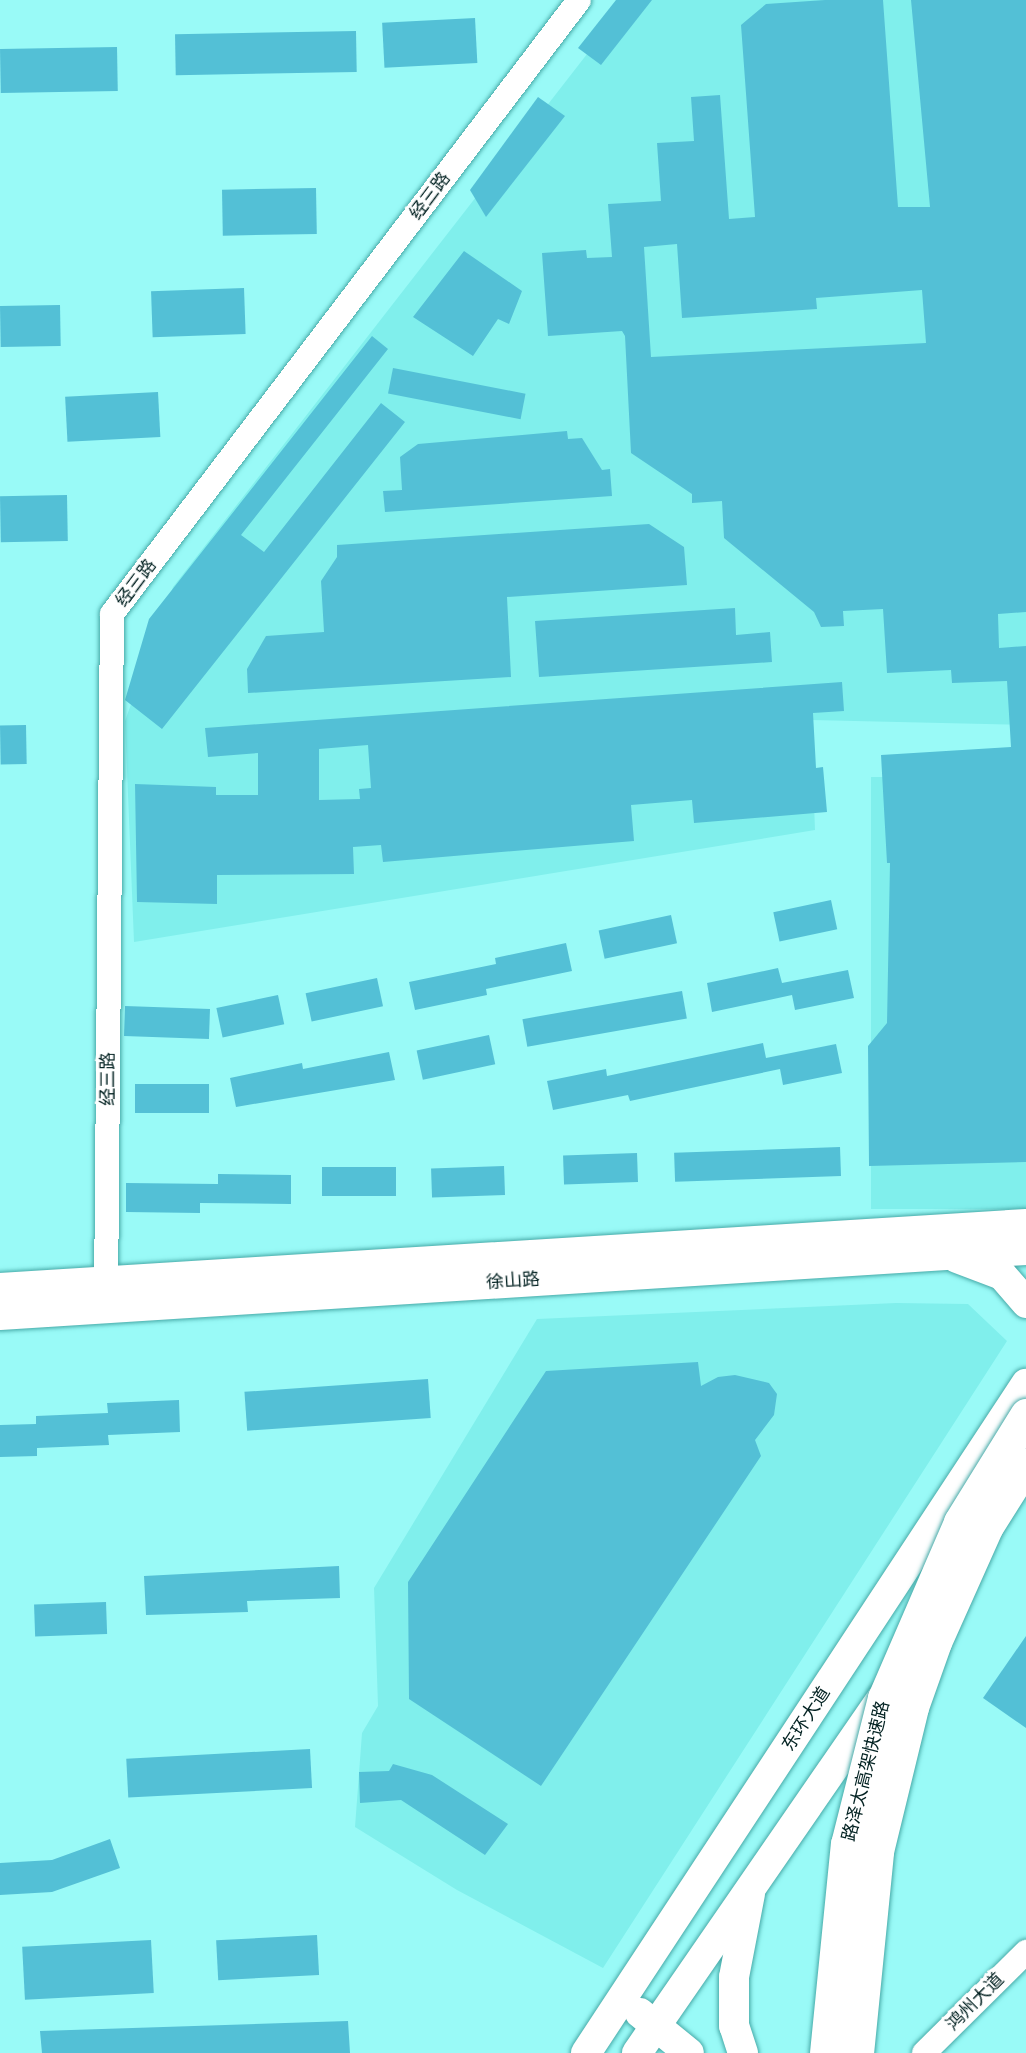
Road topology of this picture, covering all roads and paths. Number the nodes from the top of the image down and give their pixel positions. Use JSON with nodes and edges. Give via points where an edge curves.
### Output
{"nodes":[{"id":1,"x":579,"y":0,"type":"edge"},
{"id":2,"x":1026,"y":1224,"type":"edge"},
{"id":3,"x":1026,"y":1250,"type":"edge"},
{"id":4,"x":946,"y":1253,"type":"junction"},
{"id":5,"x":0,"y":1288,"type":"edge"},
{"id":6,"x":106,"y":1294,"type":"junction"},
{"id":7,"x":1026,"y":1303,"type":"edge"},
{"id":8,"x":0,"y":1315,"type":"edge"},
{"id":9,"x":1026,"y":1384,"type":"edge"},
{"id":10,"x":1026,"y":1414,"type":"edge"},
{"id":11,"x":1026,"y":1464,"type":"edge"},
{"id":12,"x":1026,"y":1494,"type":"edge"},
{"id":13,"x":752,"y":1882,"type":"junction"},
{"id":14,"x":1026,"y":1952,"type":"edge"},
{"id":15,"x":623,"y":1999,"type":"junction"},
{"id":16,"x":655,"y":2026,"type":"junction"},
{"id":17,"x":601,"y":2047,"type":"edge"},
{"id":18,"x":637,"y":2053,"type":"edge"},
{"id":19,"x":689,"y":2053,"type":"edge"},
{"id":20,"x":743,"y":2053,"type":"edge"},
{"id":21,"x":826,"y":2053,"type":"edge"},
{"id":22,"x":857,"y":2053,"type":"edge"},
{"id":23,"x":924,"y":2053,"type":"edge"}],
"edges":[{"from":1,"to":6,"type":"street","name":"经三路","via":[[112,614]]},
{"from":2,"to":6,"type":"main road","name":"徐山路"},
{"from":3,"to":4,"type":"main road","name":"徐山路"},
{"from":4,"to":6,"type":"main road","name":"徐山路"},
{"from":4,"to":7,"type":"main road","via":[[1002,1275]]},
{"from":5,"to":6,"type":"main road","name":"徐山路"},
{"from":6,"to":8,"type":"main road","name":"徐山路"},
{"from":9,"to":15,"type":"main road","name":"东环大道"},
{"from":10,"to":21,"type":"highway","name":"路泽太高架快速路","bridge":true,"via":[[960,1522],[884,1698],[847,1844]]},
{"from":11,"to":22,"type":"highway","name":"路泽太高架快速路","bridge":true,"via":[[987,1526],[935,1642],[909,1718],[877,1851]]},
{"from":12,"to":13,"type":"main road"},
{"from":13,"to":16,"type":"main road"},
{"from":13,"to":20,"type":"main road","via":[[734,1977],[734,2026]]},
{"from":14,"to":23,"type":"street","name":"鸿州大道"},
{"from":15,"to":16,"type":"main road"},
{"from":15,"to":17,"type":"main road","name":"东环大道"},
{"from":16,"to":18,"type":"main road"},
{"from":16,"to":19,"type":"main road"}]}
